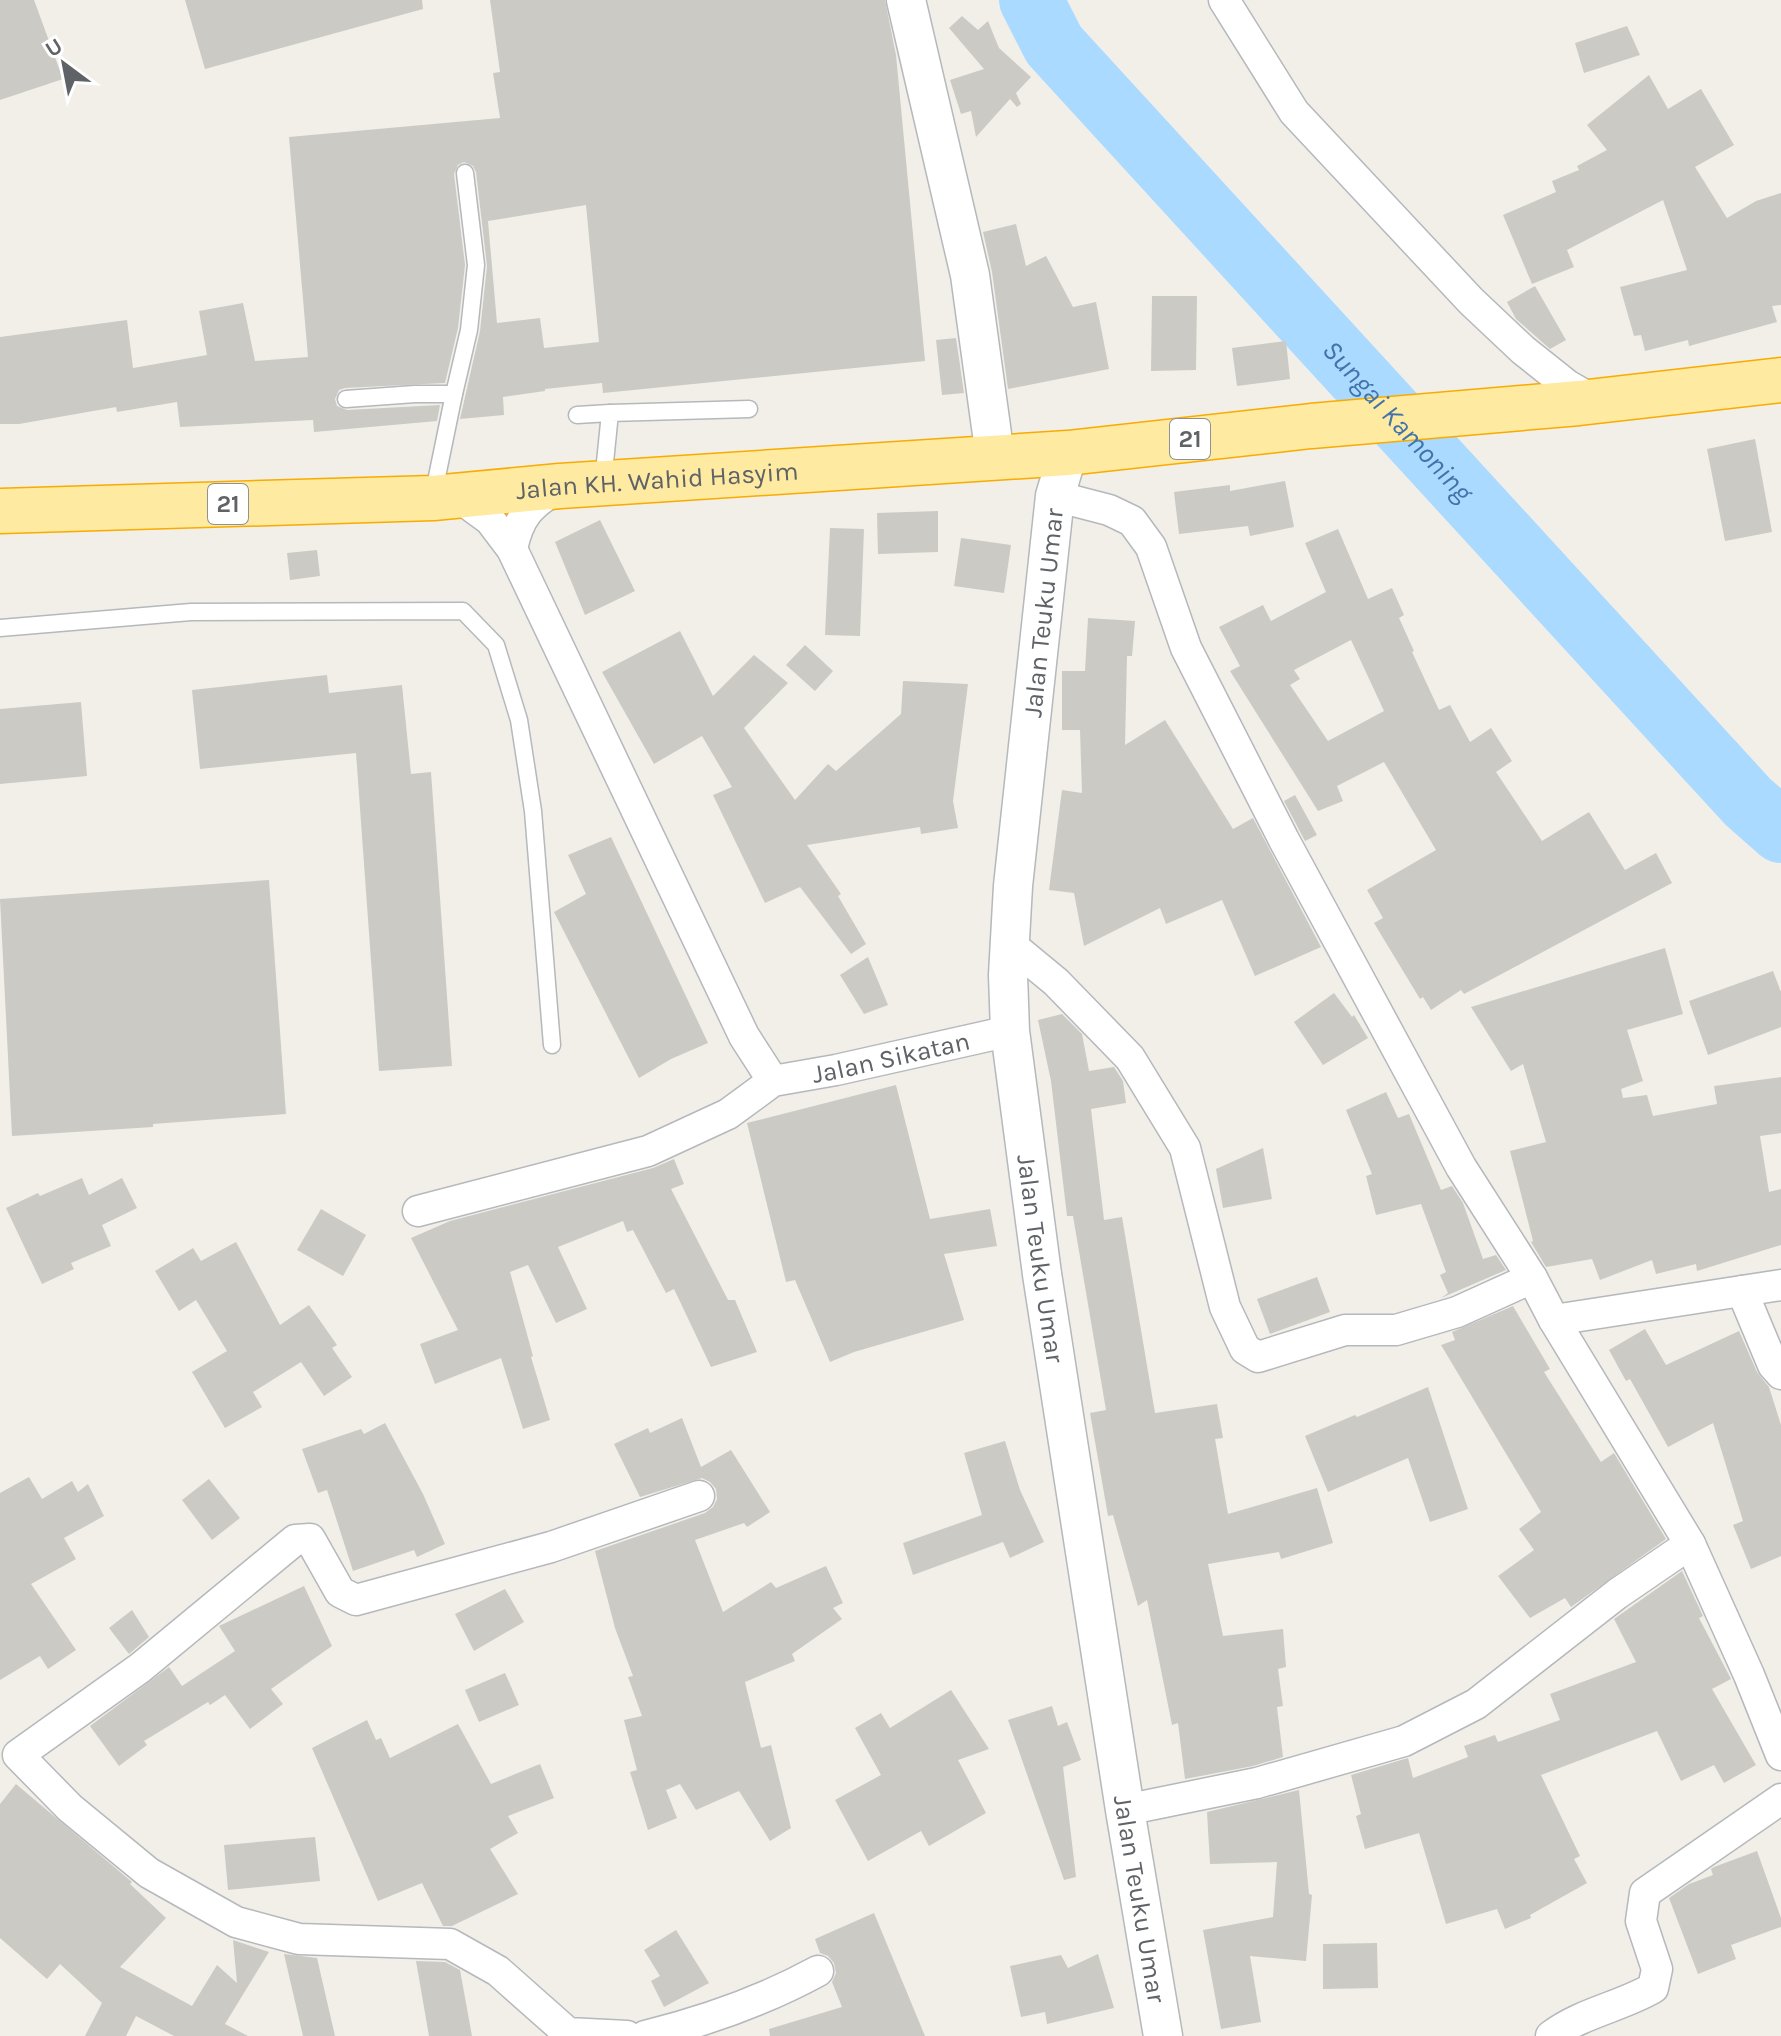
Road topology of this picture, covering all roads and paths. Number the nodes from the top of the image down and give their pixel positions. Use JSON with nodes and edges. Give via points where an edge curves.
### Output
{"nodes":[{"id":1,"x":906,"y":0,"type":"edge"},
{"id":2,"x":1224,"y":0,"type":"edge"},
{"id":3,"x":465,"y":173,"type":"dead end"},
{"id":4,"x":1781,"y":380,"type":"edge"},
{"id":5,"x":454,"y":394,"type":"junction"},
{"id":6,"x":346,"y":399,"type":"dead end"},
{"id":7,"x":1587,"y":402,"type":"junction"},
{"id":8,"x":749,"y":409,"type":"dead end"},
{"id":9,"x":610,"y":413,"type":"junction"},
{"id":10,"x":577,"y":415,"type":"dead end"},
{"id":11,"x":995,"y":456,"type":"junction"},
{"id":12,"x":1061,"y":474,"type":"junction"},
{"id":13,"x":582,"y":485,"type":"junction"},
{"id":14,"x":445,"y":496,"type":"junction"},
{"id":15,"x":0,"y":511,"type":"edge"},
{"id":16,"x":512,"y":549,"type":"junction"},
{"id":17,"x":0,"y":628,"type":"edge"},
{"id":18,"x":1010,"y":944,"type":"junction"},
{"id":19,"x":1010,"y":1031,"type":"junction"},
{"id":20,"x":552,"y":1045,"type":"dead end"},
{"id":21,"x":773,"y":1081,"type":"junction"},
{"id":22,"x":418,"y":1211,"type":"dead end"},
{"id":23,"x":1532,"y":1278,"type":"junction"},
{"id":24,"x":1781,"y":1285,"type":"edge"},
{"id":25,"x":1742,"y":1291,"type":"junction"},
{"id":26,"x":1554,"y":1320,"type":"junction"},
{"id":27,"x":1781,"y":1374,"type":"edge"},
{"id":28,"x":699,"y":1496,"type":"dead end"},
{"id":29,"x":1690,"y":1544,"type":"junction"},
{"id":30,"x":6,"y":1755,"type":"edge"},
{"id":31,"x":1781,"y":1755,"type":"edge"},
{"id":32,"x":1781,"y":1799,"type":"edge"},
{"id":33,"x":1125,"y":1810,"type":"junction"},
{"id":34,"x":818,"y":1971,"type":"dead end"},
{"id":35,"x":627,"y":2036,"type":"edge"},
{"id":36,"x":645,"y":2036,"type":"edge"},
{"id":37,"x":1163,"y":2036,"type":"edge"},
{"id":38,"x":1551,"y":2036,"type":"edge"}],
"edges":[{"from":1,"to":11,"type":"street","via":[[970,275]]},
{"from":2,"to":7,"type":"street","via":[[1294,112],[1471,301]]},
{"from":3,"to":5,"type":"lane","via":[[476,265],[469,330]]},
{"from":4,"to":7,"type":"highway","number":"21"},
{"from":5,"to":6,"type":"lane"},
{"from":5,"to":14,"type":"lane"},
{"from":7,"to":12,"type":"highway","name":"Jalan KH. Wahid Hasyim","number":"21","via":[[1311,426]]},
{"from":8,"to":9,"type":"lane"},
{"from":9,"to":10,"type":"lane"},
{"from":9,"to":13,"type":"lane"},
{"from":11,"to":12,"type":"highway","name":"Jalan KH. Wahid Hasyim","number":"21"},
{"from":11,"to":13,"type":"highway","name":"Jalan KH. Wahid Hasyim","number":"21"},
{"from":12,"to":18,"type":"street","name":"Jalan Teuku Umar"},
{"from":12,"to":23,"type":"street","via":[[1132,521],[1151,547],[1186,648],[1284,840],[1461,1167]]},
{"from":13,"to":14,"type":"highway","name":"Jalan KH. Wahid Hasyim","number":"21"},
{"from":13,"to":16,"type":"street","via":[[537,501],[515,531]]},
{"from":14,"to":15,"type":"highway","name":"Jalan KH. Wahid Hasyim","number":"21"},
{"from":14,"to":16,"type":"street","via":[[490,520]]},
{"from":16,"to":21,"type":"street","via":[[744,1036]]},
{"from":17,"to":20,"type":"lane","via":[[191,612],[463,611],[496,645],[519,720],[533,811]]},
{"from":18,"to":19,"type":"street","name":"Jalan Teuku Umar"},
{"from":18,"to":23,"type":"street","via":[[1056,982],[1130,1058],[1185,1148],[1225,1307],[1245,1349],[1258,1357],[1345,1330],[1396,1330],[1457,1312]]},
{"from":19,"to":21,"type":"street","name":"Jalan Sikatan"},
{"from":19,"to":33,"type":"street","name":"Jalan Teuku Umar"},
{"from":21,"to":22,"type":"street","via":[[728,1114],[648,1151]]},
{"from":23,"to":26,"type":"street"},
{"from":24,"to":25,"type":"street"},
{"from":25,"to":26,"type":"street"},
{"from":25,"to":27,"type":"street"},
{"from":26,"to":29,"type":"street"},
{"from":28,"to":30,"type":"street","via":[[551,1547],[356,1600],[340,1592],[310,1539],[295,1540],[140,1668]]},
{"from":29,"to":31,"type":"street"},
{"from":29,"to":33,"type":"street","via":[[1476,1704],[1404,1741],[1257,1783]]},
{"from":30,"to":35,"type":"street","via":[[149,1873],[236,1922],[299,1939],[450,1944],[498,1971],[568,2033]]},
{"from":32,"to":38,"type":"street","via":[[1645,1893],[1641,1921],[1657,1969],[1653,1988],[1569,2023]]},
{"from":33,"to":37,"type":"street","name":"Jalan Teuku Umar"},
{"from":34,"to":36,"type":"street","via":[[699,2023]]}]}
